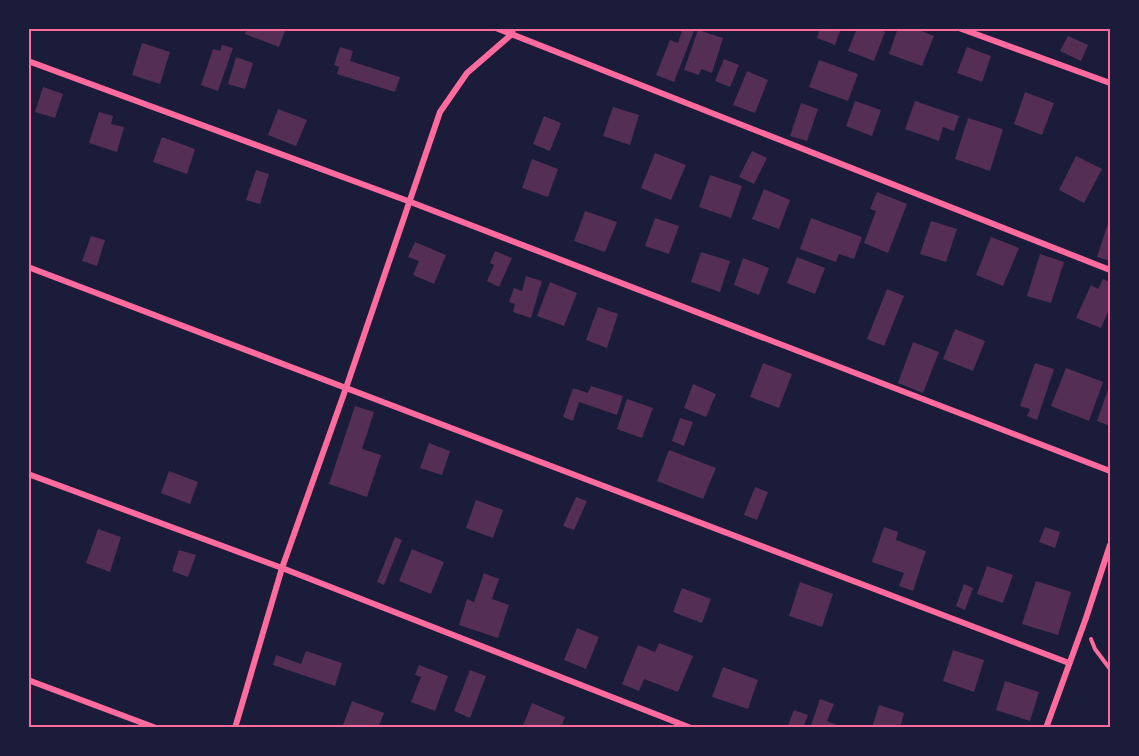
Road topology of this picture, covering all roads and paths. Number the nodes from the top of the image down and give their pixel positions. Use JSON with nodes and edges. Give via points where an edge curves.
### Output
{"nodes":[{"id":1,"x":496,"y":28,"type":"edge"},
{"id":2,"x":959,"y":28,"type":"edge"},
{"id":3,"x":513,"y":32,"type":"edge"},
{"id":4,"x":28,"y":61,"type":"edge"},
{"id":5,"x":1110,"y":83,"type":"edge"},
{"id":6,"x":408,"y":201,"type":"junction"},
{"id":7,"x":28,"y":267,"type":"edge"},
{"id":8,"x":1110,"y":270,"type":"edge"},
{"id":9,"x":346,"y":388,"type":"junction"},
{"id":10,"x":1110,"y":471,"type":"edge"},
{"id":11,"x":28,"y":474,"type":"edge"},
{"id":12,"x":1110,"y":545,"type":"edge"},
{"id":13,"x":282,"y":568,"type":"junction"},
{"id":14,"x":1086,"y":618,"type":"junction"},
{"id":15,"x":1069,"y":663,"type":"junction"},
{"id":16,"x":1110,"y":669,"type":"edge"},
{"id":17,"x":28,"y":680,"type":"edge"},
{"id":18,"x":156,"y":728,"type":"edge"},
{"id":19,"x":236,"y":728,"type":"edge"},
{"id":20,"x":690,"y":728,"type":"edge"},
{"id":21,"x":1046,"y":728,"type":"edge"}],
"edges":[{"from":1,"to":3,"type":"street"},
{"from":2,"to":5,"type":"street"},
{"from":3,"to":6,"type":"street","via":[[466,73],[440,112]]},
{"from":3,"to":8,"type":"street"},
{"from":4,"to":6,"type":"street"},
{"from":6,"to":9,"type":"street"},
{"from":6,"to":10,"type":"street"},
{"from":7,"to":9,"type":"street"},
{"from":9,"to":13,"type":"street"},
{"from":9,"to":15,"type":"street"},
{"from":11,"to":13,"type":"street"},
{"from":12,"to":14,"type":"street"},
{"from":13,"to":19,"type":"street"},
{"from":13,"to":20,"type":"street"},
{"from":14,"to":15,"type":"street"},
{"from":14,"to":16,"type":"path","via":[[1095,649]]},
{"from":15,"to":21,"type":"street"},
{"from":17,"to":18,"type":"street"}]}
